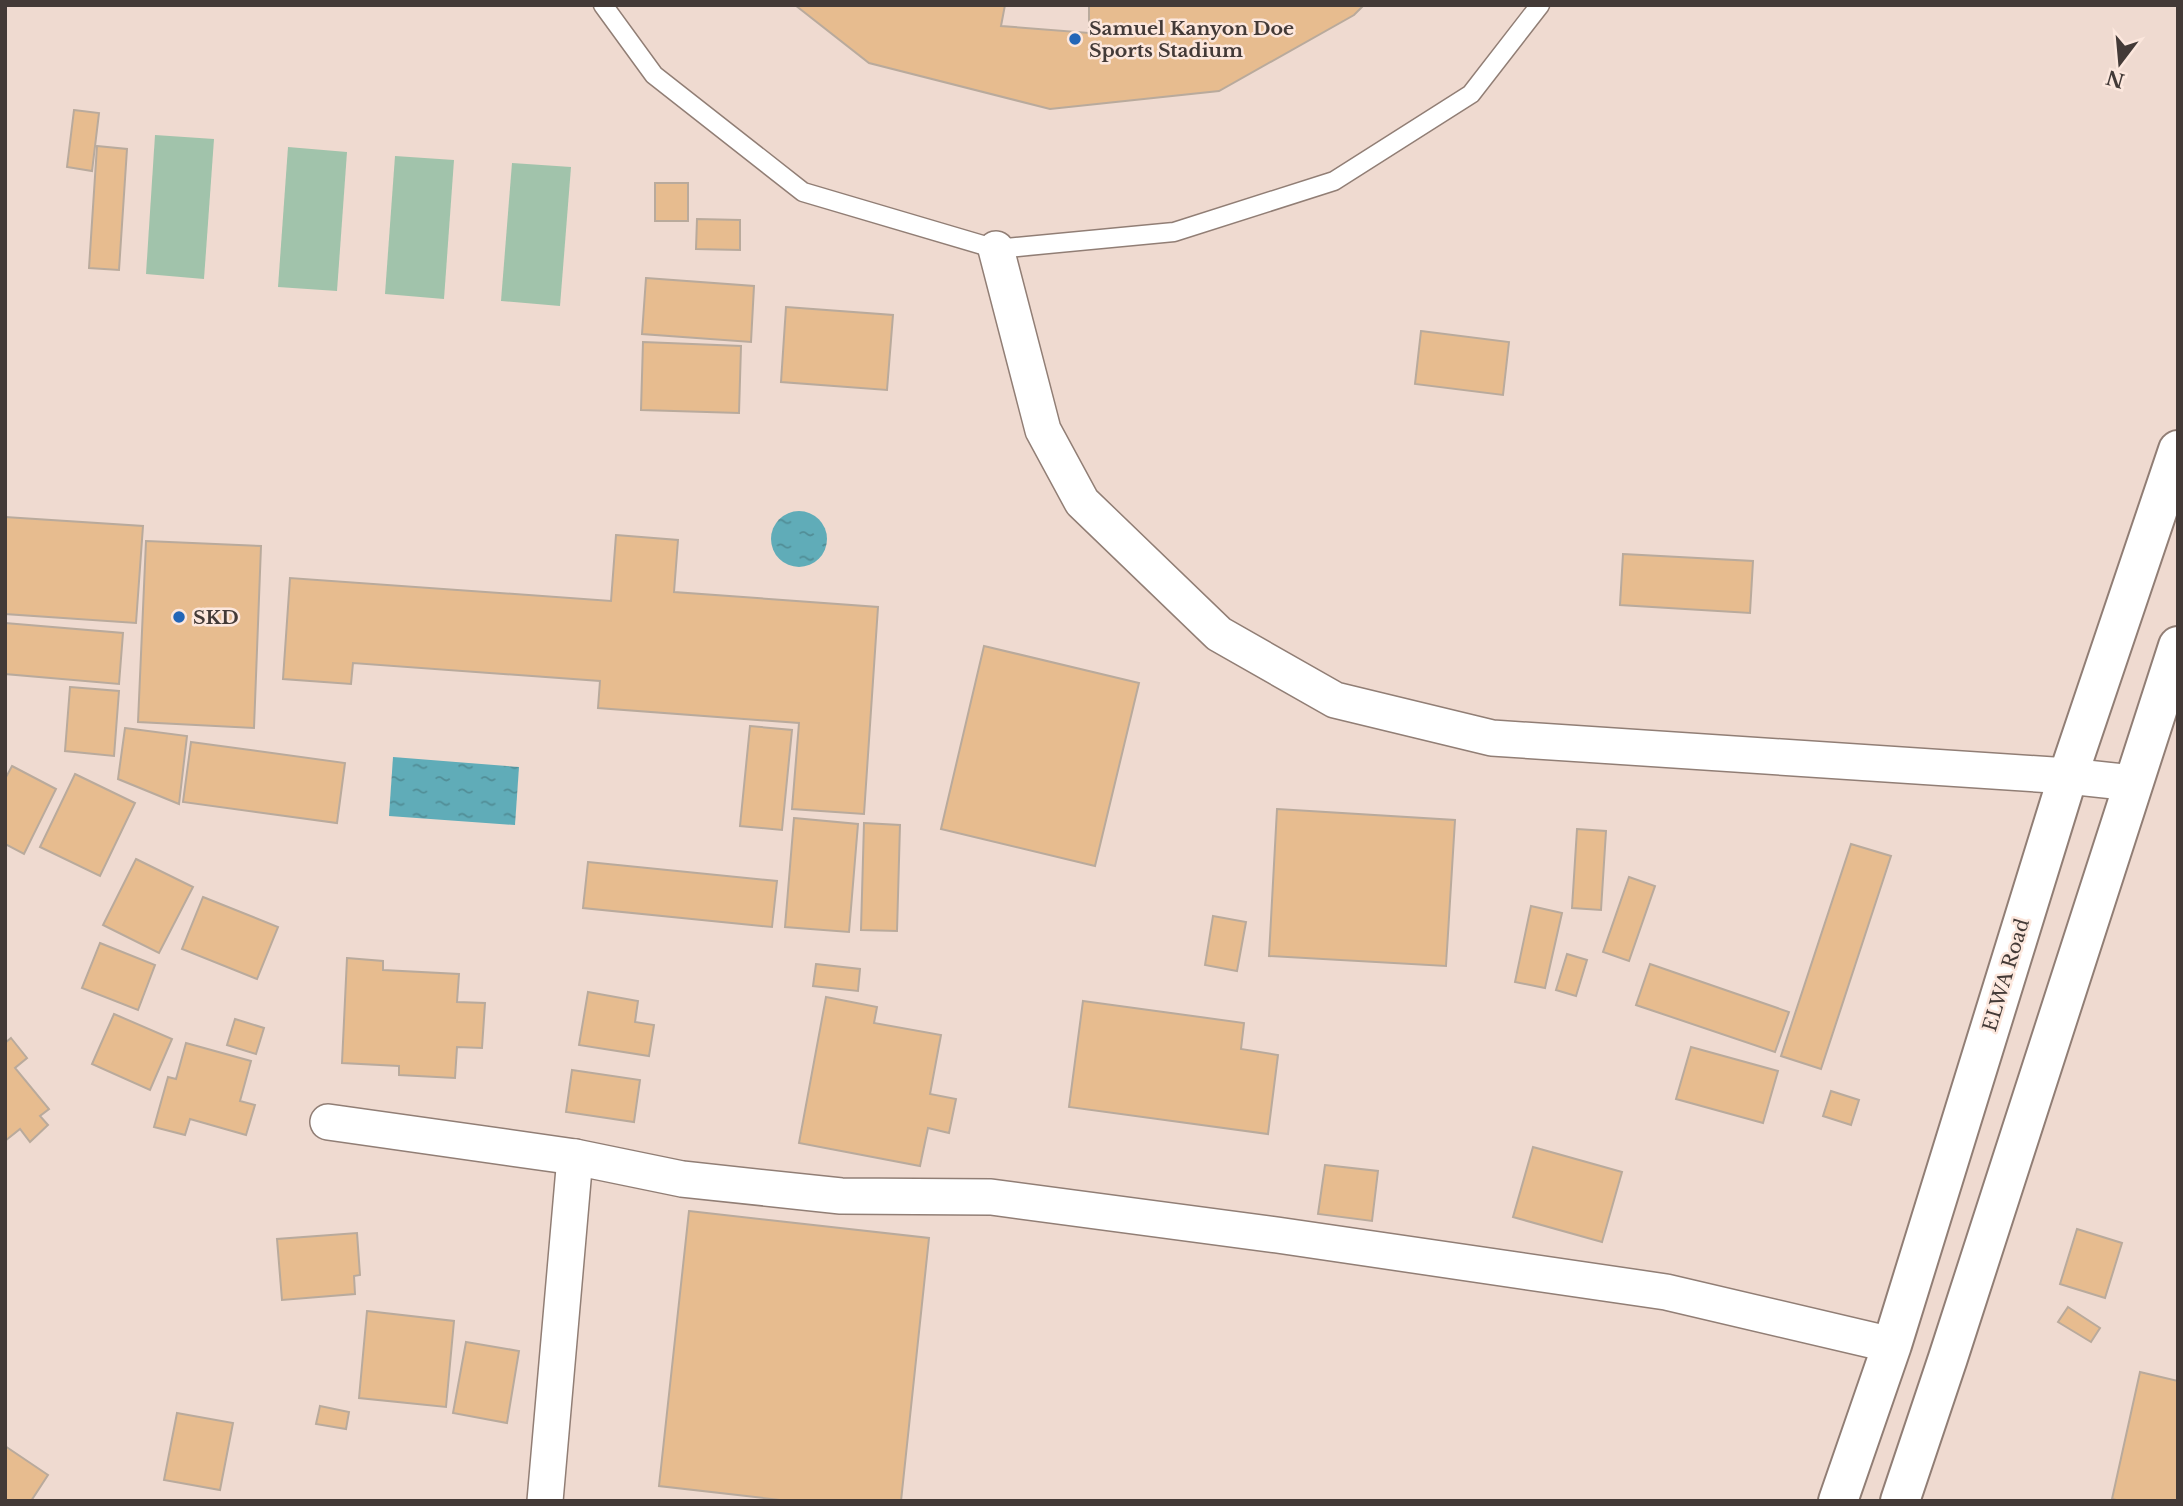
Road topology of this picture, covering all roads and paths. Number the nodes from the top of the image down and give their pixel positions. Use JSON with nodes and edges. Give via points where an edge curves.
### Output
{"nodes":[{"id":1,"x":603,"y":5,"type":"edge"},
{"id":2,"x":1540,"y":5,"type":"edge"},
{"id":3,"x":996,"y":249,"type":"junction"},
{"id":4,"x":2178,"y":450,"type":"edge"},
{"id":5,"x":2178,"y":646,"type":"edge"},
{"id":6,"x":2068,"y":776,"type":"junction"},
{"id":7,"x":2133,"y":783,"type":"junction"},
{"id":8,"x":328,"y":1122,"type":"dead end"},
{"id":9,"x":575,"y":1157,"type":"junction"},
{"id":10,"x":1892,"y":1345,"type":"junction"},
{"id":11,"x":545,"y":1501,"type":"edge"},
{"id":12,"x":1838,"y":1501,"type":"edge"},
{"id":13,"x":1900,"y":1501,"type":"edge"}],
"edges":[{"from":1,"to":3,"type":"lane","via":[[654,75],[803,192]]},
{"from":2,"to":3,"type":"lane","via":[[1471,94],[1334,181],[1174,232]]},
{"from":3,"to":6,"type":"street","via":[[1043,430],[1082,502],[1219,634],[1335,700],[1492,738]]},
{"from":4,"to":6,"type":"main road","name":"ELWA Road"},
{"from":5,"to":7,"type":"main road"},
{"from":6,"to":7,"type":"street"},
{"from":6,"to":10,"type":"main road","name":"ELWA Road"},
{"from":7,"to":13,"type":"main road"},
{"from":8,"to":9,"type":"street"},
{"from":9,"to":10,"type":"street","via":[[682,1180],[841,1196],[991,1196],[1277,1235],[1666,1292]]},
{"from":9,"to":11,"type":"street"},
{"from":10,"to":12,"type":"main road","name":"ELWA Road"}]}
